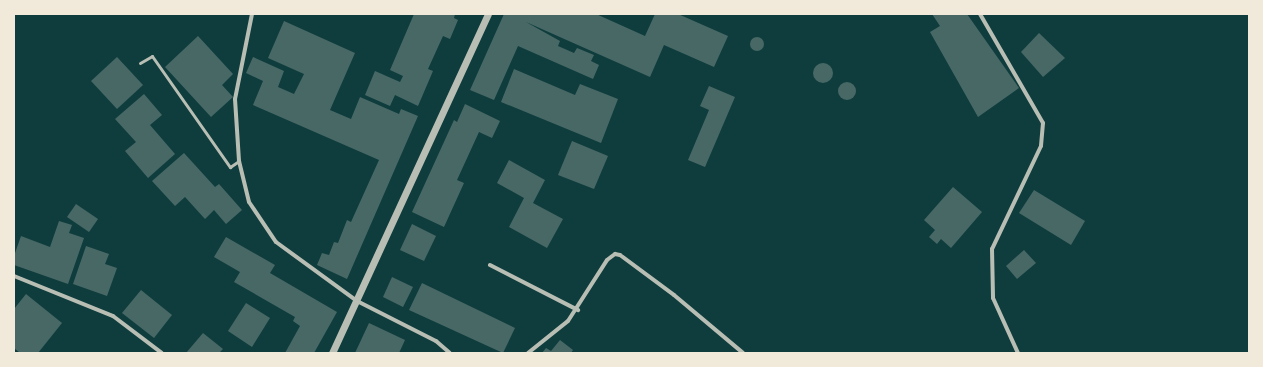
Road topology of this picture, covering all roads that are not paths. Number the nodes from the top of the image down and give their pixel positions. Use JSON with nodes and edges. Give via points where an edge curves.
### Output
{"nodes":[{"id":1,"x":252,"y":14,"type":"edge"},
{"id":2,"x":488,"y":14,"type":"edge"},
{"id":3,"x":980,"y":14,"type":"edge"},
{"id":4,"x":140,"y":64,"type":"dead end"},
{"id":5,"x":239,"y":161,"type":"junction"},
{"id":6,"x":490,"y":265,"type":"dead end"},
{"id":7,"x":14,"y":276,"type":"edge"},
{"id":8,"x":357,"y":301,"type":"junction"},
{"id":9,"x":578,"y":310,"type":"junction"},
{"id":10,"x":162,"y":353,"type":"edge"},
{"id":11,"x":332,"y":353,"type":"edge"},
{"id":12,"x":450,"y":353,"type":"edge"},
{"id":13,"x":528,"y":353,"type":"edge"},
{"id":14,"x":744,"y":353,"type":"edge"},
{"id":15,"x":1018,"y":353,"type":"edge"}],
"edges":[{"from":1,"to":5,"type":"street","via":[[235,100]]},
{"from":2,"to":8,"type":"street"},
{"from":3,"to":15,"type":"street","via":[[1043,123],[1041,146],[992,249],[992,298]]},
{"from":4,"to":5,"type":"lane","via":[[152,56],[230,167]]},
{"from":5,"to":8,"type":"street","via":[[249,202],[276,242]]},
{"from":6,"to":9,"type":"street"},
{"from":7,"to":10,"type":"street","via":[[113,316]]},
{"from":8,"to":11,"type":"street"},
{"from":8,"to":12,"type":"street","via":[[436,341]]},
{"from":9,"to":13,"type":"street"},
{"from":9,"to":14,"type":"street","via":[[607,260],[615,254],[620,254]]}]}
